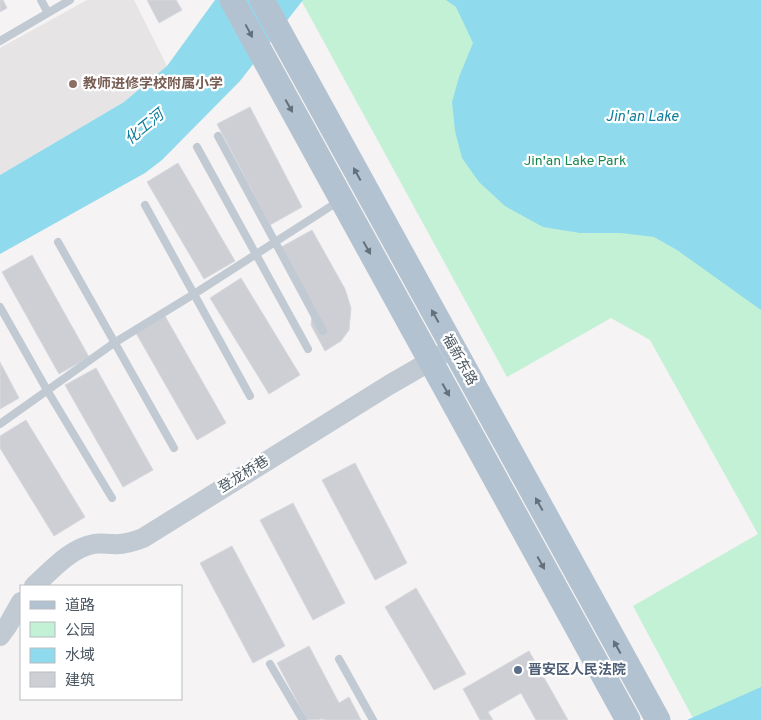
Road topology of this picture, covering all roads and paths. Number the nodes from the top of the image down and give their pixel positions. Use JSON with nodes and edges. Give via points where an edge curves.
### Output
{"nodes":[{"id":1,"x":41,"y":0,"type":"edge"},
{"id":2,"x":70,"y":0,"type":"edge"},
{"id":3,"x":232,"y":0,"type":"edge"},
{"id":4,"x":262,"y":0,"type":"edge"},
{"id":5,"x":48,"y":13,"type":"junction"},
{"id":6,"x":0,"y":41,"type":"edge"},
{"id":7,"x":218,"y":136,"type":"dead end"},
{"id":8,"x":197,"y":147,"type":"dead end"},
{"id":9,"x":341,"y":200,"type":"junction"},
{"id":10,"x":145,"y":205,"type":"dead end"},
{"id":11,"x":58,"y":242,"type":"dead end"},
{"id":12,"x":275,"y":242,"type":"junction"},
{"id":13,"x":256,"y":254,"type":"junction"},
{"id":14,"x":194,"y":294,"type":"junction"},
{"id":15,"x":0,"y":307,"type":"edge"},
{"id":16,"x":323,"y":331,"type":"dead end"},
{"id":17,"x":114,"y":343,"type":"junction"},
{"id":18,"x":453,"y":348,"type":"junction"},
{"id":19,"x":308,"y":349,"type":"dead end"},
{"id":20,"x":430,"y":362,"type":"junction"},
{"id":21,"x":46,"y":390,"type":"junction"},
{"id":22,"x":250,"y":396,"type":"dead end"},
{"id":23,"x":0,"y":424,"type":"edge"},
{"id":24,"x":174,"y":448,"type":"dead end"},
{"id":25,"x":112,"y":498,"type":"dead end"},
{"id":26,"x":35,"y":585,"type":"edge"},
{"id":27,"x":20,"y":604,"type":"edge"},
{"id":28,"x":0,"y":636,"type":"edge"},
{"id":29,"x":339,"y":659,"type":"dead end"},
{"id":30,"x":270,"y":664,"type":"dead end"},
{"id":31,"x":303,"y":720,"type":"edge"},
{"id":32,"x":373,"y":720,"type":"edge"},
{"id":33,"x":628,"y":720,"type":"edge"},
{"id":34,"x":658,"y":720,"type":"edge"}],
"edges":[{"from":1,"to":5,"type":"lane"},
{"from":2,"to":5,"type":"lane"},
{"from":3,"to":9,"type":"main road","name":"福新东路","one_way":true},
{"from":18,"to":4,"type":"main road","name":"福新东路","one_way":true},
{"from":5,"to":6,"type":"lane"},
{"from":7,"to":12,"type":"lane"},
{"from":8,"to":13,"type":"lane"},
{"from":9,"to":12,"type":"lane"},
{"from":9,"to":20,"type":"main road","name":"福新东路","one_way":true},
{"from":10,"to":14,"type":"lane"},
{"from":11,"to":17,"type":"lane"},
{"from":12,"to":13,"type":"lane"},
{"from":12,"to":16,"type":"lane"},
{"from":13,"to":14,"type":"lane"},
{"from":13,"to":19,"type":"lane"},
{"from":14,"to":17,"type":"lane"},
{"from":14,"to":22,"type":"lane"},
{"from":15,"to":21,"type":"lane"},
{"from":17,"to":21,"type":"lane"},
{"from":17,"to":24,"type":"lane"},
{"from":18,"to":20,"type":"street","name":"登龙桥巷"},
{"from":34,"to":18,"type":"main road","name":"福新东路","one_way":true},
{"from":20,"to":26,"type":"street","name":"登龙桥巷","via":[[144,538],[124,544],[102,543],[83,547]]},
{"from":20,"to":33,"type":"main road","name":"福新东路","one_way":true},
{"from":21,"to":23,"type":"lane"},
{"from":21,"to":25,"type":"lane"},
{"from":27,"to":28,"type":"street"},
{"from":29,"to":32,"type":"lane"},
{"from":30,"to":31,"type":"lane"}]}
